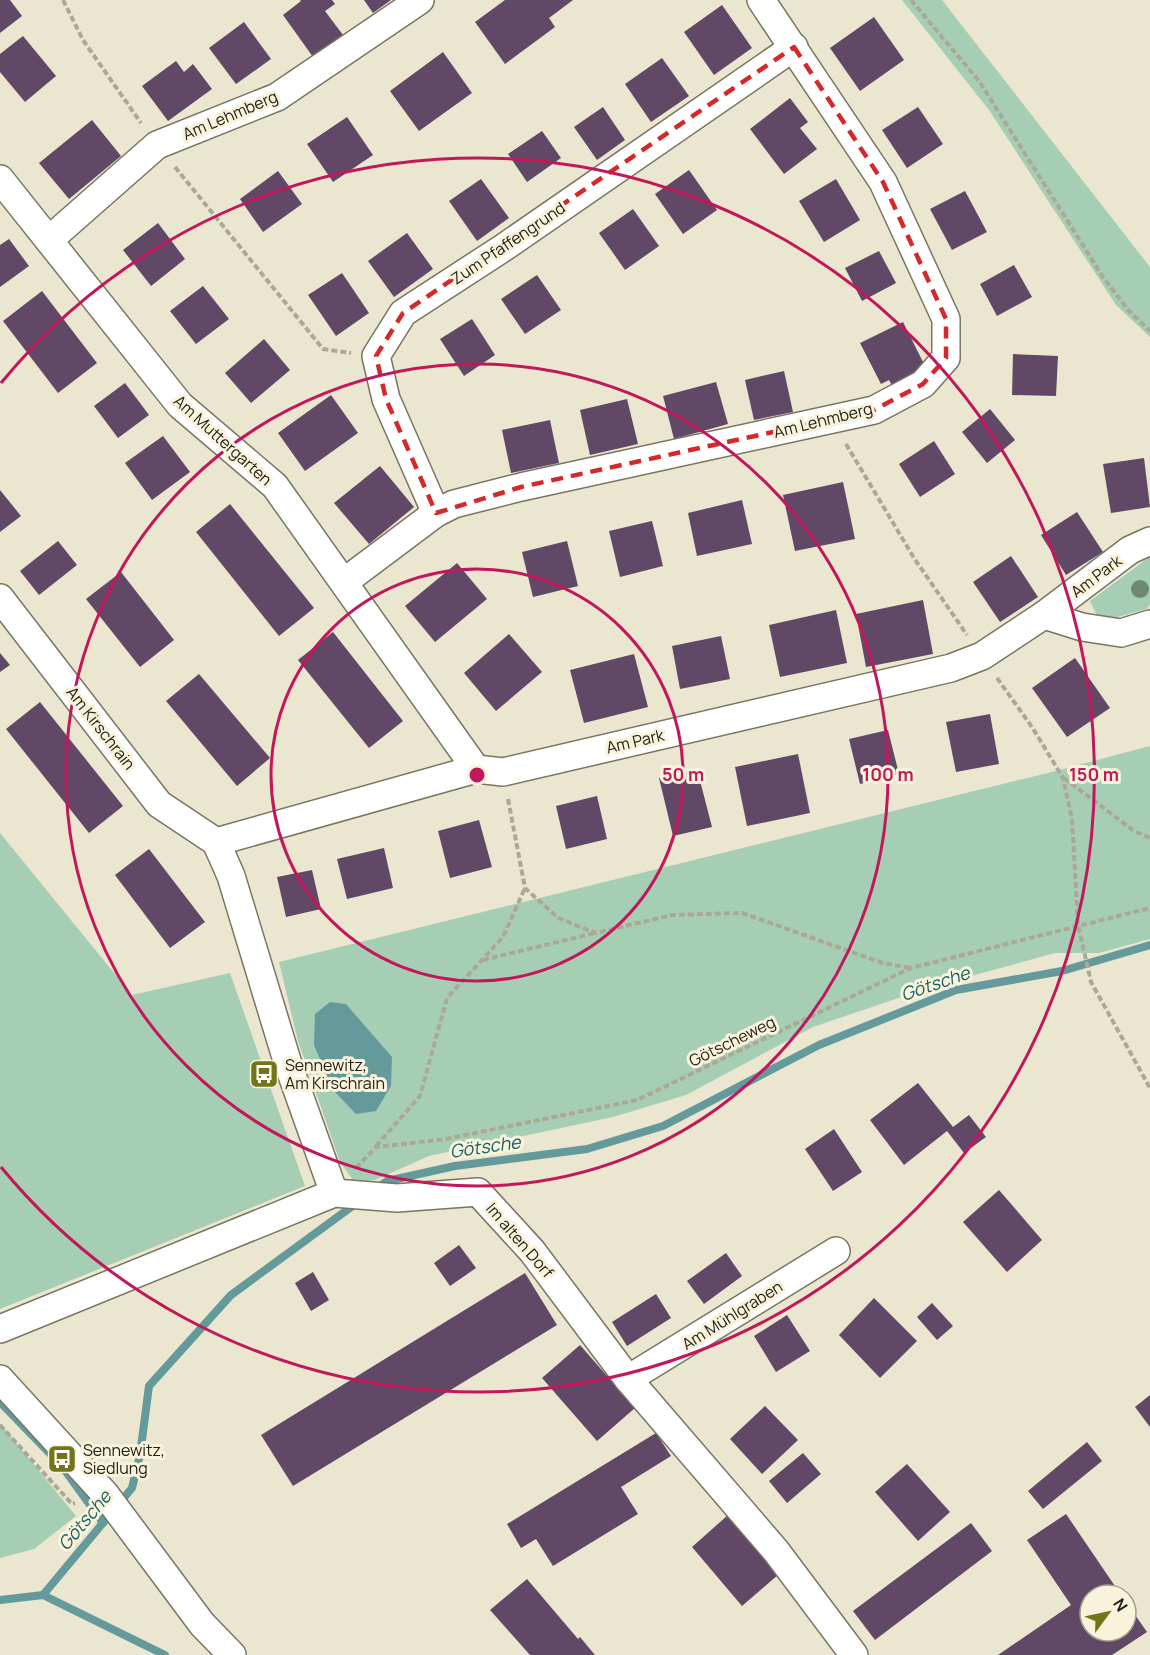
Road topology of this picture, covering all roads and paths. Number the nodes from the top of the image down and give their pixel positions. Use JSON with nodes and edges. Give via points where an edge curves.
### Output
{"nodes":[{"id":1,"x":63,"y":0,"type":"edge"},
{"id":2,"x":420,"y":0,"type":"edge"},
{"id":3,"x":761,"y":0,"type":"edge"},
{"id":4,"x":911,"y":0,"type":"edge"},
{"id":5,"x":794,"y":47,"type":"junction"},
{"id":6,"x":157,"y":145,"type":"junction"},
{"id":7,"x":0,"y":179,"type":"edge"},
{"id":8,"x":49,"y":240,"type":"junction"},
{"id":9,"x":1150,"y":331,"type":"edge"},
{"id":10,"x":376,"y":356,"type":"junction"},
{"id":11,"x":436,"y":513,"type":"junction"},
{"id":12,"x":1150,"y":541,"type":"edge"},
{"id":13,"x":344,"y":582,"type":"junction"},
{"id":14,"x":0,"y":598,"type":"edge"},
{"id":15,"x":1044,"y":615,"type":"junction"},
{"id":16,"x":1150,"y":624,"type":"edge"},
{"id":17,"x":490,"y":771,"type":"junction"},
{"id":18,"x":1063,"y":778,"type":"dead end"},
{"id":19,"x":1150,"y":838,"type":"edge"},
{"id":20,"x":216,"y":843,"type":"junction"},
{"id":21,"x":525,"y":888,"type":"junction"},
{"id":22,"x":1150,"y":908,"type":"edge"},
{"id":23,"x":596,"y":933,"type":"junction"},
{"id":24,"x":1081,"y":942,"type":"dead end"},
{"id":25,"x":483,"y":960,"type":"junction"},
{"id":26,"x":911,"y":968,"type":"junction"},
{"id":27,"x":1150,"y":1088,"type":"edge"},
{"id":28,"x":376,"y":1147,"type":"junction"},
{"id":29,"x":334,"y":1193,"type":"junction"},
{"id":30,"x":836,"y":1251,"type":"dead end"},
{"id":31,"x":0,"y":1329,"type":"edge"},
{"id":32,"x":0,"y":1379,"type":"edge"},
{"id":33,"x":628,"y":1379,"type":"junction"},
{"id":34,"x":232,"y":1655,"type":"edge"},
{"id":35,"x":854,"y":1655,"type":"edge"}],
"edges":[{"from":1,"to":6,"type":"path","via":[[83,40]]},
{"from":2,"to":6,"type":"street","name":"Am Lehmberg","via":[[277,97]]},
{"from":3,"to":5,"type":"street","name":"Am Lehmberg"},
{"from":4,"to":9,"type":"path","via":[[979,81],[1103,277]]},
{"from":5,"to":10,"type":"street","name":"Zum Pfaffengrund","via":[[403,313]]},
{"from":5,"to":11,"type":"street","name":"Am Lehmberg","via":[[883,182],[946,319],[946,358],[923,384],[874,410],[522,487],[454,504]]},
{"from":6,"to":8,"type":"street","name":"Am Lehmberg"},
{"from":6,"to":10,"type":"path","via":[[323,349]]},
{"from":7,"to":8,"type":"street","name":"Am Muttergarten"},
{"from":8,"to":13,"type":"street","name":"Am Muttergarten","via":[[180,405],[275,486]]},
{"from":10,"to":11,"type":"street","via":[[386,399]]},
{"from":11,"to":13,"type":"street","name":"Am Lehmberg"},
{"from":12,"to":15,"type":"street","name":"Am Park","via":[[1130,550]]},
{"from":13,"to":17,"type":"street","name":"Am Muttergarten"},
{"from":14,"to":20,"type":"street","name":"Am Kirschrain","via":[[159,804]]},
{"from":15,"to":16,"type":"street","name":"Am Park","via":[[1082,627],[1121,633]]},
{"from":15,"to":17,"type":"street","name":"Am Park","via":[[982,656],[951,668]]},
{"from":17,"to":20,"type":"street","name":"Am Park"},
{"from":17,"to":21,"type":"path"},
{"from":18,"to":19,"type":"path","via":[[1134,831]]},
{"from":20,"to":29,"type":"street","via":[[231,876],[288,1064]]},
{"from":21,"to":23,"type":"path","via":[[558,918]]},
{"from":21,"to":25,"type":"path","via":[[503,938]]},
{"from":22,"to":26,"type":"path","name":"Götscheweg"},
{"from":23,"to":25,"type":"path"},
{"from":23,"to":26,"type":"path","via":[[672,915],[742,914],[883,963]]},
{"from":24,"to":27,"type":"path","via":[[1091,982]]},
{"from":25,"to":28,"type":"path","via":[[447,998],[420,1096]]},
{"from":26,"to":28,"type":"path","name":"Götscheweg","via":[[637,1100],[446,1138]]},
{"from":28,"to":29,"type":"path"},
{"from":29,"to":31,"type":"street","name":"Im alten Dorf"},
{"from":29,"to":33,"type":"street","name":"Im alten Dorf","via":[[397,1198],[478,1192],[532,1251]]},
{"from":30,"to":33,"type":"street","name":"Am Mühlgraben"},
{"from":32,"to":34,"type":"street","via":[[105,1494],[202,1624]]},
{"from":33,"to":35,"type":"street","name":"Im alten Dorf","via":[[776,1551]]}]}
